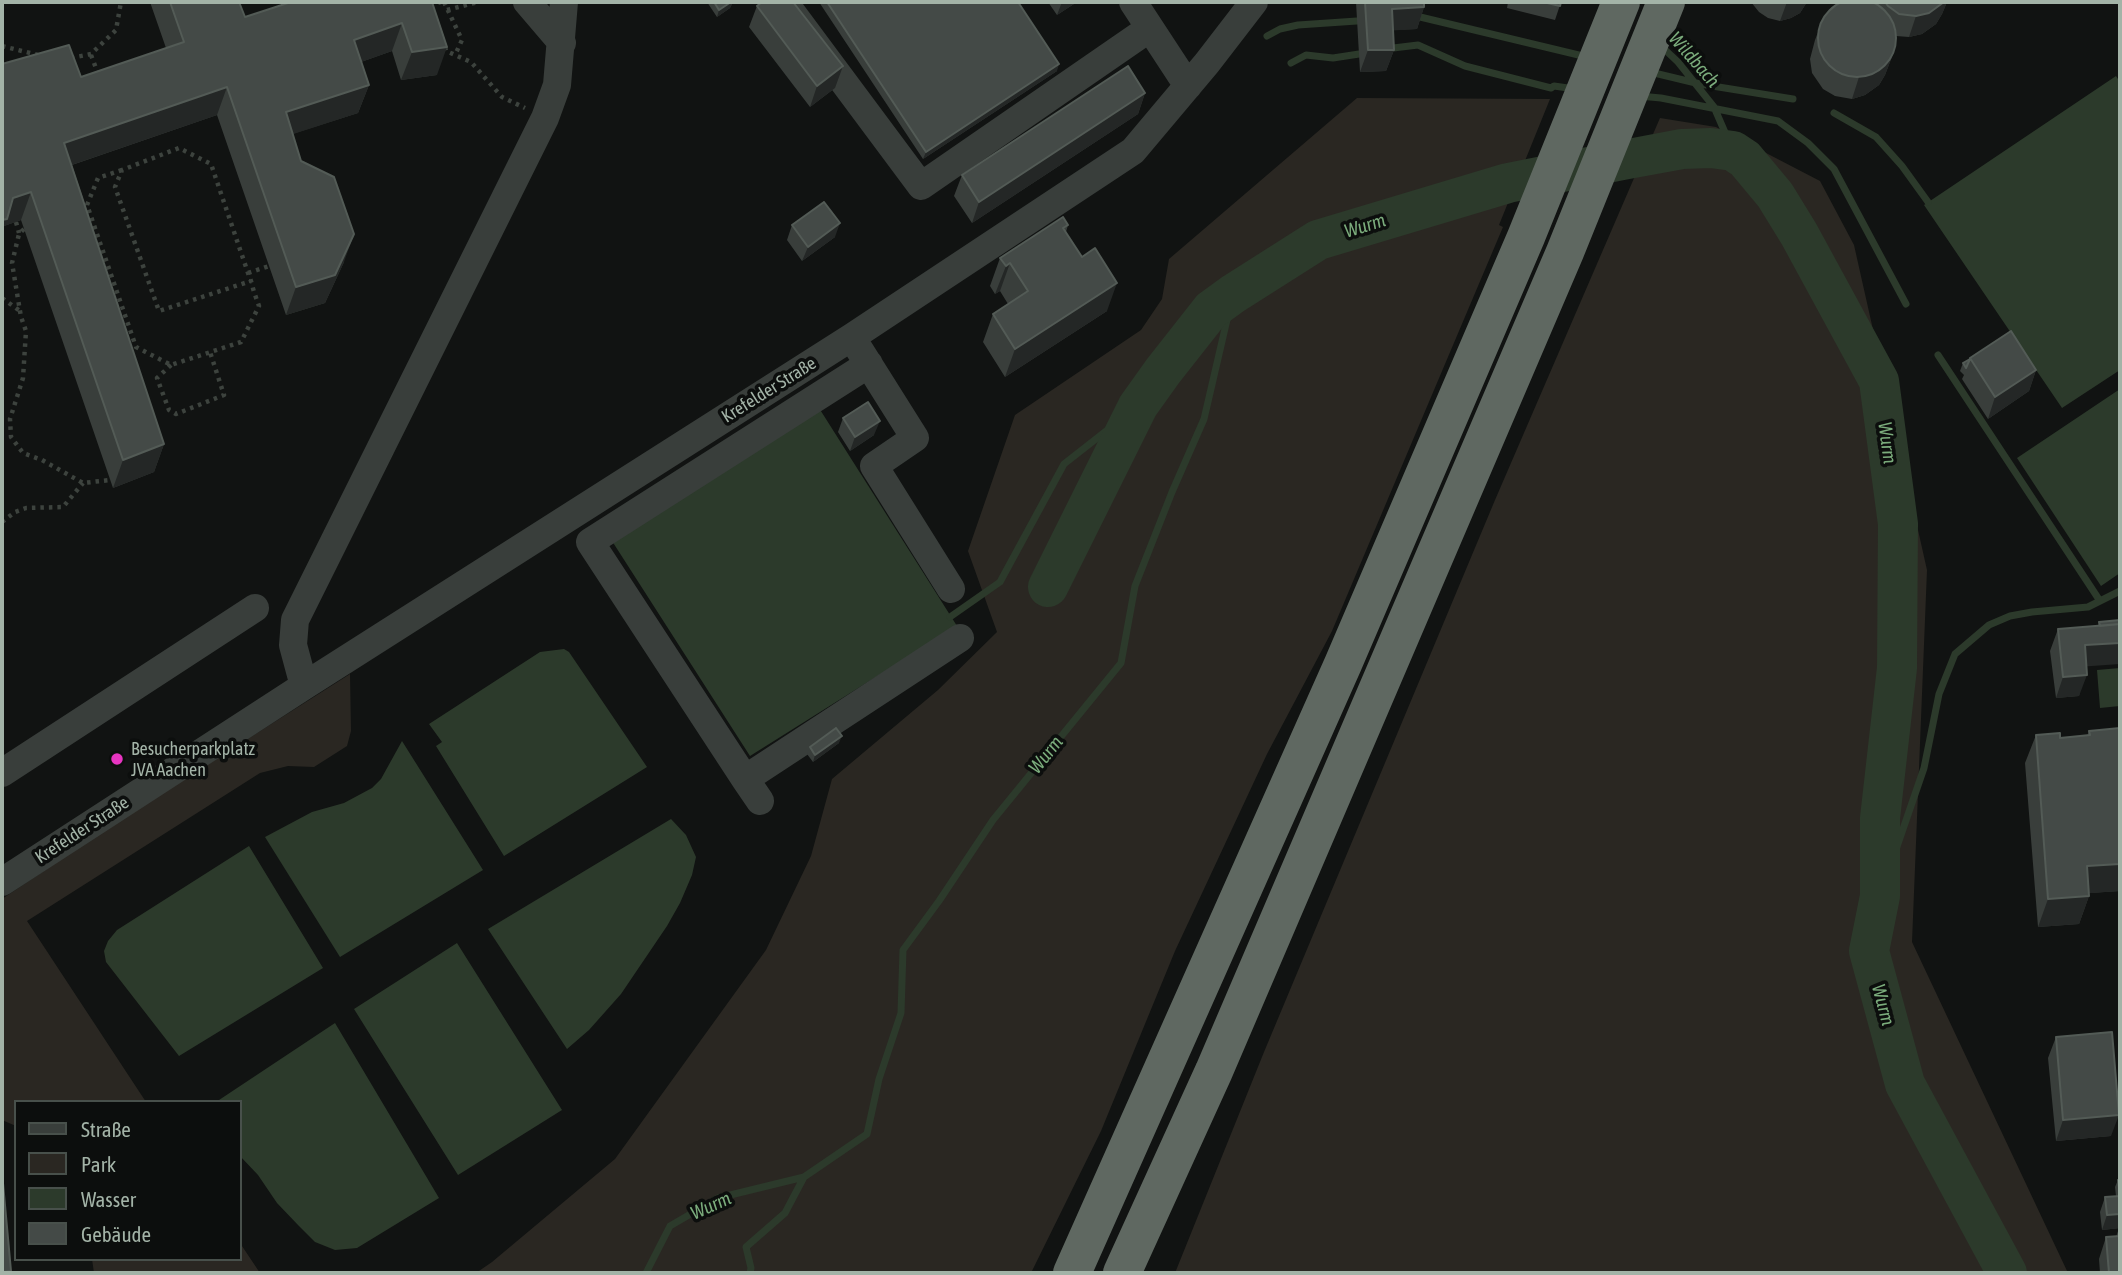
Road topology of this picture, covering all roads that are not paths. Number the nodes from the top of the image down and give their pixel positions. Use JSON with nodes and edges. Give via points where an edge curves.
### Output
{"nodes":[{"id":1,"x":527,"y":2,"type":"edge"},
{"id":2,"x":564,"y":2,"type":"edge"},
{"id":3,"x":784,"y":2,"type":"edge"},
{"id":4,"x":1133,"y":2,"type":"edge"},
{"id":5,"x":1254,"y":2,"type":"edge"},
{"id":6,"x":1621,"y":2,"type":"edge"},
{"id":7,"x":1666,"y":2,"type":"edge"},
{"id":8,"x":1150,"y":28,"type":"junction"},
{"id":9,"x":562,"y":43,"type":"junction"},
{"id":10,"x":1188,"y":86,"type":"junction"},
{"id":11,"x":852,"y":337,"type":"junction"},
{"id":12,"x":869,"y":364,"type":"junction"},
{"id":13,"x":951,"y":589,"type":"dead end"},
{"id":14,"x":255,"y":608,"type":"dead end"},
{"id":15,"x":960,"y":638,"type":"dead end"},
{"id":16,"x":304,"y":686,"type":"junction"},
{"id":17,"x":2,"y":773,"type":"edge"},
{"id":18,"x":2,"y":882,"type":"edge"},
{"id":19,"x":1080,"y":1257,"type":"edge"},
{"id":20,"x":1065,"y":1273,"type":"edge"},
{"id":21,"x":1122,"y":1273,"type":"edge"}],
"edges":[{"from":1,"to":9,"type":"street"},
{"from":2,"to":9,"type":"street"},
{"from":3,"to":8,"type":"street","via":[[921,186]]},
{"from":4,"to":8,"type":"street"},
{"from":5,"to":10,"type":"street","name":"Krefelder Straße"},
{"from":6,"to":19,"type":"highway","via":[[1343,664]]},
{"from":7,"to":21,"type":"highway","via":[[1565,252],[1214,1071]]},
{"from":8,"to":10,"type":"street"},
{"from":9,"to":16,"type":"street","via":[[557,85],[545,118],[295,620],[293,645]]},
{"from":10,"to":11,"type":"street","name":"Krefelder Straße","via":[[1133,151]]},
{"from":11,"to":12,"type":"street"},
{"from":11,"to":16,"type":"street","name":"Krefelder Straße"},
{"from":12,"to":13,"type":"street","via":[[915,438],[874,466]]},
{"from":12,"to":15,"type":"street","via":[[590,542],[752,790]]},
{"from":14,"to":17,"type":"street"},
{"from":16,"to":18,"type":"street","name":"Krefelder Straße"},
{"from":19,"to":20,"type":"highway"}]}
